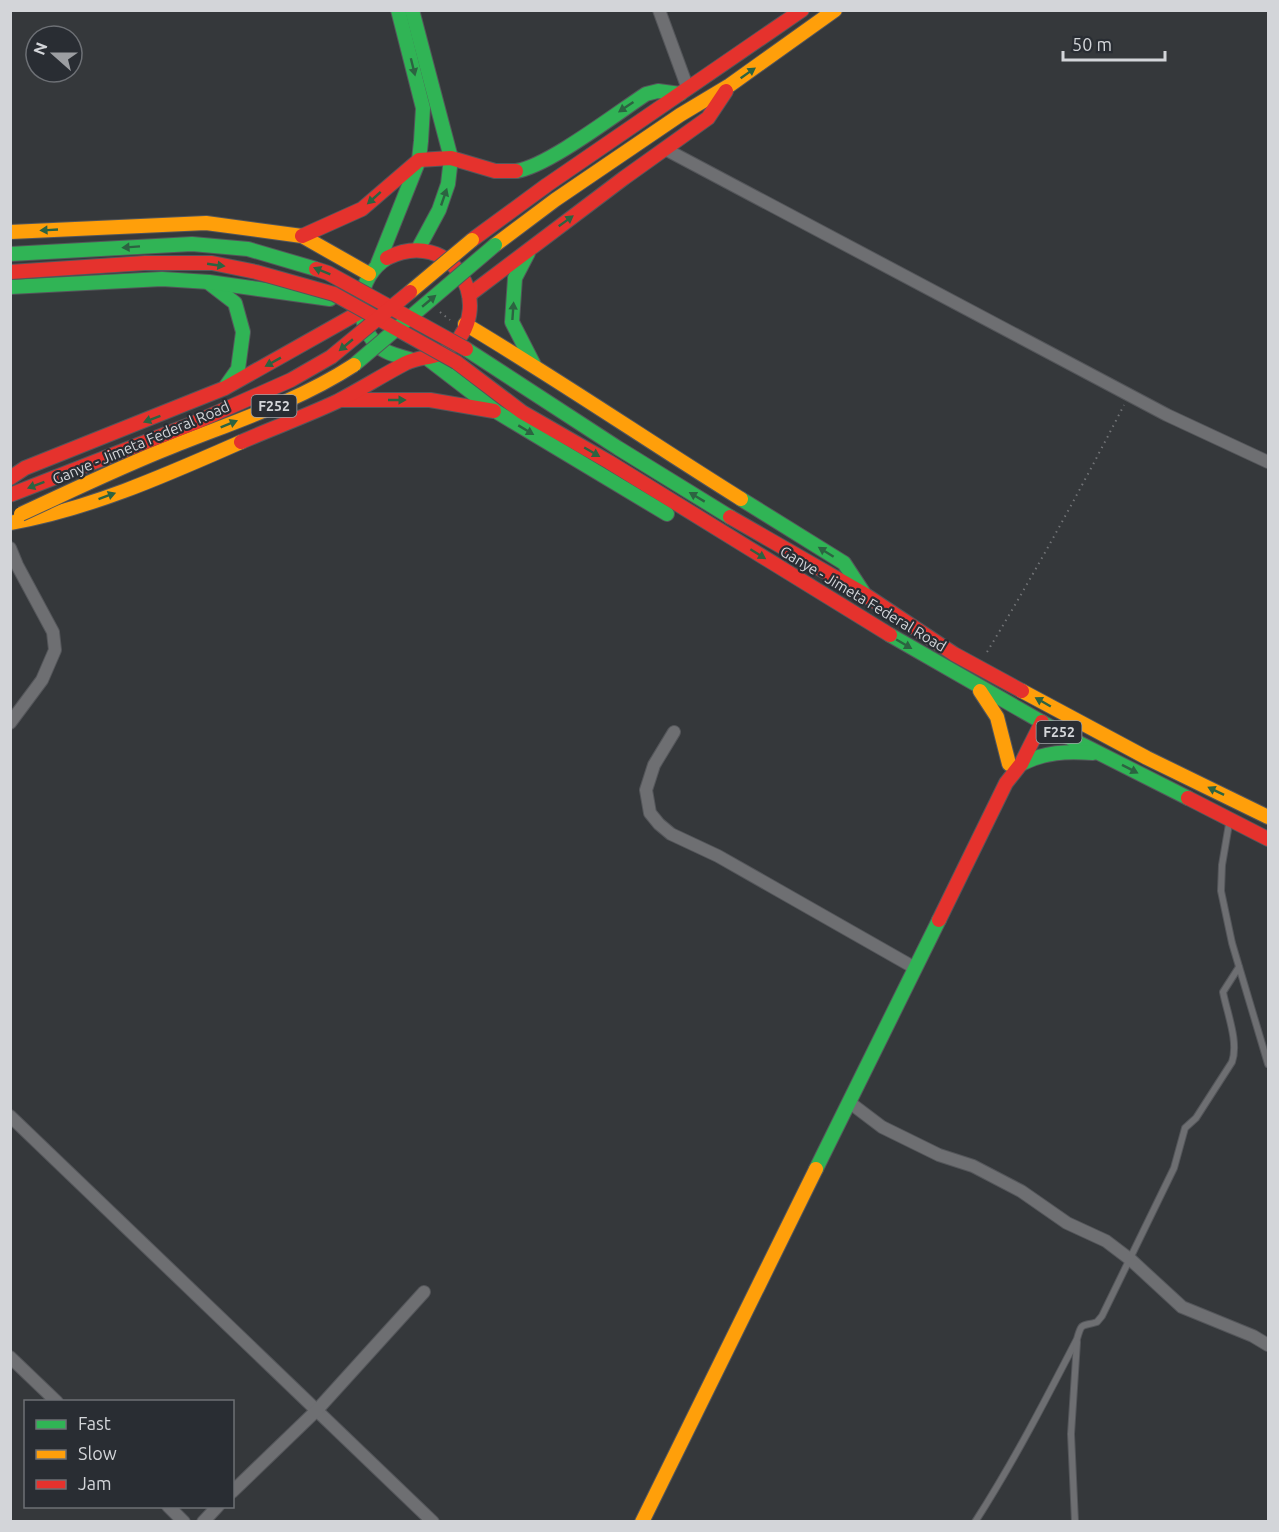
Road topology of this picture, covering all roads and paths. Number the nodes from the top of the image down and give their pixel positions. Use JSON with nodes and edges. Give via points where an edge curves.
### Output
{"nodes":[{"id":1,"x":398,"y":10,"type":"edge"},
{"id":2,"x":412,"y":10,"type":"edge"},
{"id":3,"x":659,"y":10,"type":"edge"},
{"id":4,"x":802,"y":10,"type":"edge"},
{"id":5,"x":835,"y":10,"type":"edge"},
{"id":6,"x":730,"y":86,"type":"junction"},
{"id":7,"x":684,"y":91,"type":"junction"},
{"id":8,"x":665,"y":149,"type":"junction"},
{"id":9,"x":451,"y":158,"type":"junction"},
{"id":10,"x":419,"y":160,"type":"junction"},
{"id":11,"x":10,"y":232,"type":"edge"},
{"id":12,"x":302,"y":236,"type":"junction"},
{"id":13,"x":532,"y":246,"type":"junction"},
{"id":14,"x":417,"y":249,"type":"junction"},
{"id":15,"x":10,"y":254,"type":"edge"},
{"id":16,"x":374,"y":268,"type":"junction"},
{"id":17,"x":10,"y":272,"type":"edge"},
{"id":18,"x":209,"y":282,"type":"junction"},
{"id":19,"x":10,"y":287,"type":"edge"},
{"id":20,"x":469,"y":294,"type":"junction"},
{"id":21,"x":360,"y":308,"type":"junction"},
{"id":22,"x":465,"y":324,"type":"junction"},
{"id":23,"x":428,"y":359,"type":"junction"},
{"id":24,"x":412,"y":360,"type":"junction"},
{"id":25,"x":534,"y":364,"type":"junction"},
{"id":26,"x":225,"y":388,"type":"junction"},
{"id":27,"x":1129,"y":394,"type":"junction"},
{"id":28,"x":339,"y":400,"type":"junction"},
{"id":29,"x":497,"y":412,"type":"junction"},
{"id":30,"x":1269,"y":462,"type":"edge"},
{"id":31,"x":10,"y":478,"type":"edge"},
{"id":32,"x":10,"y":495,"type":"edge"},
{"id":33,"x":14,"y":520,"type":"edge"},
{"id":34,"x":10,"y":548,"type":"edge"},
{"id":35,"x":864,"y":594,"type":"junction"},
{"id":36,"x":854,"y":615,"type":"junction"},
{"id":37,"x":978,"y":667,"type":"junction"},
{"id":38,"x":974,"y":685,"type":"junction"},
{"id":39,"x":1037,"y":719,"type":"junction"},
{"id":40,"x":10,"y":723,"type":"edge"},
{"id":41,"x":674,"y":732,"type":"dead end"},
{"id":42,"x":1100,"y":754,"type":"junction"},
{"id":43,"x":1015,"y":764,"type":"junction"},
{"id":44,"x":1269,"y":817,"type":"edge"},
{"id":45,"x":1230,"y":820,"type":"junction"},
{"id":46,"x":1269,"y":839,"type":"edge"},
{"id":47,"x":1239,"y":967,"type":"junction"},
{"id":48,"x":915,"y":968,"type":"junction"},
{"id":49,"x":1269,"y":1064,"type":"edge"},
{"id":50,"x":849,"y":1101,"type":"junction"},
{"id":51,"x":10,"y":1116,"type":"edge"},
{"id":52,"x":1131,"y":1260,"type":"junction"},
{"id":53,"x":424,"y":1292,"type":"dead end"},
{"id":54,"x":1077,"y":1339,"type":"junction"},
{"id":55,"x":1269,"y":1345,"type":"edge"},
{"id":56,"x":10,"y":1357,"type":"edge"},
{"id":57,"x":56,"y":1400,"type":"edge"},
{"id":58,"x":317,"y":1410,"type":"junction"},
{"id":59,"x":234,"y":1490,"type":"edge"},
{"id":60,"x":170,"y":1508,"type":"edge"},
{"id":61,"x":216,"y":1508,"type":"edge"},
{"id":62,"x":184,"y":1521,"type":"edge"},
{"id":63,"x":203,"y":1521,"type":"edge"},
{"id":64,"x":433,"y":1521,"type":"edge"},
{"id":65,"x":642,"y":1521,"type":"edge"},
{"id":66,"x":975,"y":1521,"type":"edge"},
{"id":67,"x":1075,"y":1521,"type":"edge"}],
"edges":[{"from":1,"to":10,"type":"main road","one_way":true,"via":[[423,108]]},
{"from":2,"to":9,"type":"main road"},
{"from":3,"to":7,"type":"street"},
{"from":4,"to":7,"type":"main road","name":"Ganye - Jimeta Federal Road"},
{"from":6,"to":5,"type":"main road","one_way":true},
{"from":6,"to":8,"type":"main road","via":[[708,118]]},
{"from":33,"to":6,"type":"main road","name":"Ganye - Jimeta Federal Road","number":"F252","one_way":true,"bridge":true,"via":[[133,461],[334,378],[495,245],[680,115]]},
{"from":7,"to":9,"type":"main road","one_way":true,"via":[[645,94],[526,170],[495,171]]},
{"from":7,"to":32,"type":"main road","name":"Ganye - Jimeta Federal Road","number":"F252","one_way":true,"bridge":true,"via":[[472,240],[310,371],[197,421]]},
{"from":13,"to":8,"type":"main road","one_way":true},
{"from":8,"to":27,"type":"street"},
{"from":9,"to":10,"type":"main road"},
{"from":14,"to":9,"type":"main road","one_way":true,"via":[[439,210]]},
{"from":10,"to":12,"type":"main road","one_way":true,"via":[[362,209]]},
{"from":10,"to":16,"type":"main road"},
{"from":12,"to":11,"type":"main road","one_way":true,"via":[[206,223]]},
{"from":12,"to":16,"type":"main road"},
{"from":13,"to":20,"type":"main road"},
{"from":25,"to":13,"type":"main road","one_way":true,"via":[[512,322],[515,278]]},
{"from":14,"to":16,"type":"main road","via":[[390,255]]},
{"from":14,"to":20,"type":"main road","via":[[441,255],[452,263]]},
{"from":35,"to":15,"type":"main road","name":"Ganye - Jimeta Federal Road","number":"F252","one_way":true,"bridge":true,"via":[[769,541],[466,350],[328,273],[248,249],[192,244]]},
{"from":16,"to":21,"type":"main road","via":[[364,283]]},
{"from":17,"to":36,"type":"main road","name":"Ganye - Jimeta Federal Road","number":"F252","one_way":true,"bridge":true,"via":[[212,263],[334,294],[456,362],[522,412]]},
{"from":18,"to":19,"type":"main road","via":[[162,279]]},
{"from":18,"to":21,"type":"main road"},
{"from":18,"to":26,"type":"main road","via":[[235,303],[243,332],[238,369]]},
{"from":20,"to":22,"type":"main road"},
{"from":21,"to":24,"type":"main road","via":[[367,332],[380,348]]},
{"from":21,"to":26,"type":"main road","one_way":true},
{"from":22,"to":23,"type":"main road","via":[[454,344]]},
{"from":22,"to":25,"type":"main road"},
{"from":23,"to":24,"type":"main road"},
{"from":23,"to":29,"type":"main road"},
{"from":24,"to":28,"type":"main road"},
{"from":35,"to":25,"type":"main road","one_way":true,"via":[[844,563],[654,445]]},
{"from":26,"to":31,"type":"main road","one_way":true,"via":[[25,468]]},
{"from":27,"to":30,"type":"street"},
{"from":27,"to":37,"type":"path","via":[[1085,481]]},
{"from":28,"to":29,"type":"main road","one_way":true,"via":[[430,400]]},
{"from":33,"to":28,"type":"main road","one_way":true,"via":[[60,513],[175,471]]},
{"from":29,"to":36,"type":"main road","one_way":true,"via":[[812,600]]},
{"from":34,"to":40,"type":"street","via":[[53,632],[56,650],[42,680]]},
{"from":35,"to":37,"type":"main road","name":"Ganye - Jimeta Federal Road","number":"F252"},
{"from":36,"to":38,"type":"main road","name":"Ganye - Jimeta Federal Road","number":"F252","one_way":true},
{"from":44,"to":37,"type":"main road","name":"Ganye - Jimeta Federal Road","number":"F252","one_way":true,"via":[[1147,758]]},
{"from":38,"to":39,"type":"main road","name":"Ganye - Jimeta Federal Road","number":"F252"},
{"from":38,"to":43,"type":"main road","via":[[990,702],[1003,726]]},
{"from":39,"to":42,"type":"main road","name":"Ganye - Jimeta Federal Road","number":"F252"},
{"from":39,"to":43,"type":"main road"},
{"from":41,"to":48,"type":"street","via":[[654,765],[646,790],[650,813],[659,824]]},
{"from":42,"to":43,"type":"main road","via":[[1049,752]]},
{"from":42,"to":45,"type":"main road","name":"Ganye - Jimeta Federal Road","number":"F252","one_way":true},
{"from":43,"to":48,"type":"main road"},
{"from":45,"to":46,"type":"main road","name":"Ganye - Jimeta Federal Road","number":"F252"},
{"from":45,"to":47,"type":"lane","via":[[1221,891]]},
{"from":47,"to":49,"type":"lane"},
{"from":47,"to":52,"type":"lane","via":[[1223,992],[1235,1043],[1232,1062],[1196,1118],[1185,1128],[1174,1168]]},
{"from":48,"to":50,"type":"main road"},
{"from":50,"to":52,"type":"street","via":[[882,1127],[1021,1191]]},
{"from":50,"to":65,"type":"main road"},
{"from":51,"to":58,"type":"street"},
{"from":52,"to":54,"type":"lane","via":[[1102,1316],[1097,1322],[1083,1324]]},
{"from":52,"to":55,"type":"street","via":[[1182,1306]]},
{"from":53,"to":58,"type":"street"},
{"from":54,"to":66,"type":"lane","via":[[1004,1476]]},
{"from":54,"to":67,"type":"lane","via":[[1071,1434]]},
{"from":56,"to":57,"type":"street"},
{"from":58,"to":59,"type":"street"},
{"from":58,"to":64,"type":"street"},
{"from":60,"to":62,"type":"street"},
{"from":61,"to":63,"type":"street"}]}
